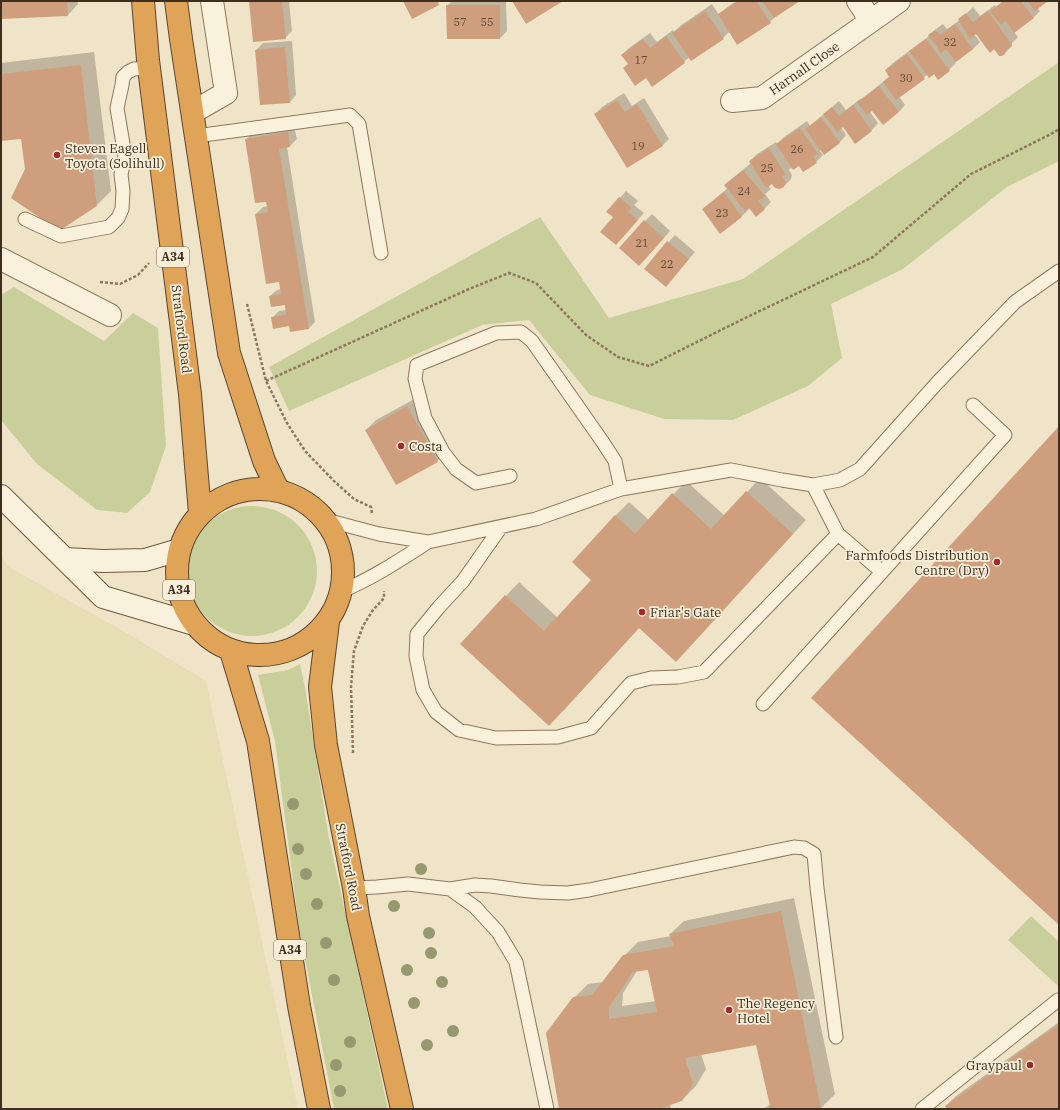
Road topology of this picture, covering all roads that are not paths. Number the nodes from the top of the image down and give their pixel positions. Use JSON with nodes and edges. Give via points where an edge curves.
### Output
{"nodes":[{"id":1,"x":143,"y":1,"type":"edge"},
{"id":2,"x":176,"y":1,"type":"edge"},
{"id":3,"x":212,"y":1,"type":"edge"},
{"id":4,"x":858,"y":1,"type":"edge"},
{"id":5,"x":899,"y":1,"type":"edge"},
{"id":6,"x":871,"y":21,"type":"junction"},
{"id":7,"x":149,"y":68,"type":"junction"},
{"id":8,"x":732,"y":101,"type":"dead end"},
{"id":9,"x":193,"y":112,"type":"junction"},
{"id":10,"x":196,"y":136,"type":"junction"},
{"id":11,"x":24,"y":219,"type":"dead end"},
{"id":12,"x":381,"y":253,"type":"dead end"},
{"id":13,"x":1,"y":259,"type":"edge"},
{"id":14,"x":1059,"y":271,"type":"edge"},
{"id":15,"x":110,"y":315,"type":"dead end"},
{"id":16,"x":973,"y":405,"type":"dead end"},
{"id":17,"x":510,"y":476,"type":"dead end"},
{"id":18,"x":814,"y":485,"type":"junction"},
{"id":19,"x":621,"y":489,"type":"junction"},
{"id":20,"x":278,"y":490,"type":"junction"},
{"id":21,"x":1,"y":496,"type":"edge"},
{"id":22,"x":200,"y":514,"type":"junction"},
{"id":23,"x":326,"y":520,"type":"junction"},
{"id":24,"x":501,"y":527,"type":"junction"},
{"id":25,"x":838,"y":534,"type":"junction"},
{"id":26,"x":428,"y":542,"type":"junction"},
{"id":27,"x":179,"y":550,"type":"junction"},
{"id":28,"x":65,"y":559,"type":"junction"},
{"id":29,"x":882,"y":572,"type":"junction"},
{"id":30,"x":342,"y":591,"type":"junction"},
{"id":31,"x":328,"y":622,"type":"junction"},
{"id":32,"x":194,"y":624,"type":"junction"},
{"id":33,"x":231,"y":651,"type":"junction"},
{"id":34,"x":763,"y":704,"type":"dead end"},
{"id":35,"x":354,"y":888,"type":"junction"},
{"id":36,"x":450,"y":889,"type":"junction"},
{"id":37,"x":1059,"y":1001,"type":"edge"},
{"id":38,"x":836,"y":1037,"type":"dead end"},
{"id":39,"x":319,"y":1109,"type":"edge"},
{"id":40,"x":402,"y":1109,"type":"edge"},
{"id":41,"x":547,"y":1109,"type":"edge"},
{"id":42,"x":922,"y":1109,"type":"edge"}],
"edges":[{"from":1,"to":7,"type":"highway","name":"Stratford Road","number":"A34"},
{"from":2,"to":9,"type":"highway"},
{"from":3,"to":9,"type":"street","via":[[226,93]]},
{"from":4,"to":6,"type":"street"},
{"from":5,"to":6,"type":"street","name":"Harnall Close"},
{"from":6,"to":8,"type":"street","name":"Harnall Close","via":[[762,98]]},
{"from":7,"to":11,"type":"lane","via":[[134,69],[123,77],[117,108],[125,156],[122,209],[118,218],[108,227],[61,236]]},
{"from":7,"to":22,"type":"highway","name":"Stratford Road","number":"A34","via":[[190,394]]},
{"from":9,"to":10,"type":"highway"},
{"from":10,"to":12,"type":"lane","via":[[350,114],[359,124]]},
{"from":10,"to":20,"type":"highway","via":[[229,353],[264,461]]},
{"from":13,"to":15,"type":"street"},
{"from":14,"to":18,"type":"lane","via":[[1015,302],[937,383],[860,469],[840,480]]},
{"from":16,"to":29,"type":"lane","via":[[1005,435]]},
{"from":17,"to":19,"type":"lane","via":[[476,483],[456,469],[425,418],[415,379],[417,365],[496,333],[521,332],[532,341],[615,461]]},
{"from":18,"to":19,"type":"lane","via":[[732,470]]},
{"from":18,"to":25,"type":"lane"},
{"from":19,"to":24,"type":"lane","via":[[536,519]]},
{"from":20,"to":22,"type":"highway","number":"A34","via":[[257,488],[236,492],[217,500]]},
{"from":20,"to":23,"type":"highway","number":"A34","via":[[306,502]]},
{"from":21,"to":28,"type":"street"},
{"from":22,"to":27,"type":"highway","number":"A34","via":[[187,531]]},
{"from":23,"to":26,"type":"lane","via":[[379,534]]},
{"from":23,"to":30,"type":"highway","number":"A34","via":[[339,544],[344,568]]},
{"from":24,"to":25,"type":"lane","via":[[463,581],[417,634],[416,656],[423,690],[436,712],[459,730],[496,738],[558,737],[591,728],[631,683],[704,672]]},
{"from":24,"to":26,"type":"lane"},
{"from":25,"to":29,"type":"lane"},
{"from":26,"to":30,"type":"lane","via":[[383,571]]},
{"from":27,"to":28,"type":"street","via":[[145,560]]},
{"from":27,"to":32,"type":"highway","number":"A34","via":[[176,576],[181,601]]},
{"from":28,"to":32,"type":"street","via":[[103,597]]},
{"from":29,"to":34,"type":"lane"},
{"from":30,"to":31,"type":"highway","number":"A34"},
{"from":31,"to":33,"type":"highway","number":"A34","via":[[303,644],[284,653],[262,656]]},
{"from":31,"to":35,"type":"highway","name":"Stratford Road","number":"A34","via":[[320,687],[326,745]]},
{"from":32,"to":33,"type":"highway","number":"A34","via":[[207,637]]},
{"from":33,"to":39,"type":"highway","number":"A34","via":[[258,741],[299,1006]]},
{"from":35,"to":36,"type":"lane","via":[[408,884]]},
{"from":35,"to":40,"type":"highway","name":"Stratford Road","number":"A34","via":[[358,916]]},
{"from":36,"to":38,"type":"lane","via":[[475,885],[520,890],[589,890],[794,847],[804,848],[814,854]]},
{"from":36,"to":41,"type":"lane","via":[[475,907],[498,932],[516,962]]},
{"from":37,"to":42,"type":"lane"}]}
